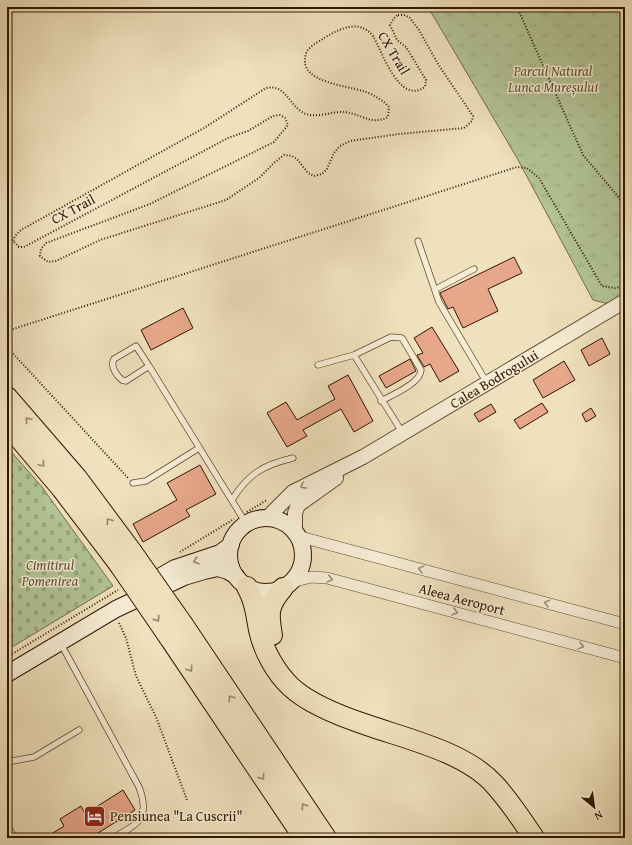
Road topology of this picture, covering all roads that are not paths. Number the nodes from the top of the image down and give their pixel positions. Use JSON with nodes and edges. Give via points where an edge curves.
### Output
{"nodes":[{"id":1,"x":418,"y":242,"type":"dead end"},
{"id":2,"x":474,"y":269,"type":"dead end"},
{"id":3,"x":436,"y":289,"type":"junction"},
{"id":4,"x":625,"y":301,"type":"edge"},
{"id":5,"x":354,"y":355,"type":"junction"},
{"id":6,"x":318,"y":365,"type":"dead end"},
{"id":7,"x":149,"y":366,"type":"junction"},
{"id":8,"x":487,"y":383,"type":"junction"},
{"id":9,"x":7,"y":397,"type":"edge"},
{"id":10,"x":381,"y":401,"type":"junction"},
{"id":11,"x":7,"y":424,"type":"edge"},
{"id":12,"x":403,"y":434,"type":"junction"},
{"id":13,"x":199,"y":448,"type":"junction"},
{"id":14,"x":363,"y":457,"type":"junction"},
{"id":15,"x":293,"y":458,"type":"dead end"},
{"id":16,"x":133,"y":483,"type":"road end"},
{"id":17,"x":232,"y":500,"type":"junction"},
{"id":18,"x":266,"y":519,"type":"junction"},
{"id":19,"x":247,"y":525,"type":"junction"},
{"id":20,"x":296,"y":534,"type":"junction"},
{"id":21,"x":231,"y":545,"type":"junction"},
{"id":22,"x":126,"y":558,"type":"junction"},
{"id":23,"x":242,"y":581,"type":"junction"},
{"id":24,"x":287,"y":585,"type":"junction"},
{"id":25,"x":114,"y":610,"type":"junction"},
{"id":26,"x":625,"y":624,"type":"edge"},
{"id":27,"x":176,"y":632,"type":"junction"},
{"id":28,"x":60,"y":642,"type":"junction"},
{"id":29,"x":625,"y":658,"type":"edge"},
{"id":30,"x":7,"y":674,"type":"edge"},
{"id":31,"x":312,"y":700,"type":"junction"},
{"id":32,"x":79,"y":730,"type":"dead end"},
{"id":33,"x":7,"y":762,"type":"edge"},
{"id":34,"x":7,"y":825,"type":"edge"},
{"id":35,"x":15,"y":838,"type":"edge"},
{"id":36,"x":112,"y":838,"type":"edge"},
{"id":37,"x":304,"y":838,"type":"edge"},
{"id":38,"x":326,"y":838,"type":"edge"},
{"id":39,"x":532,"y":838,"type":"edge"}],
"edges":[{"from":1,"to":3,"type":"lane"},
{"from":2,"to":3,"type":"lane"},
{"from":3,"to":8,"type":"lane","via":[[439,302]]},
{"from":4,"to":8,"type":"street","name":"Calea Bodrogului"},
{"from":5,"to":6,"type":"lane"},
{"from":5,"to":10,"type":"lane"},
{"from":5,"to":10,"type":"lane","via":[[391,337],[402,338],[421,370],[421,375],[416,381]]},
{"from":7,"to":7,"type":"lane","via":[[136,346],[112,362],[120,378],[126,381]]},
{"from":7,"to":13,"type":"lane"},
{"from":8,"to":12,"type":"street","name":"Calea Bodrogului"},
{"from":22,"to":9,"type":"highway","one_way":true,"via":[[77,478]]},
{"from":10,"to":12,"type":"lane"},
{"from":11,"to":22,"type":"highway","one_way":true,"via":[[62,489]]},
{"from":12,"to":14,"type":"street","name":"Calea Bodrogului"},
{"from":13,"to":16,"type":"lane","via":[[146,481]]},
{"from":13,"to":17,"type":"lane"},
{"from":14,"to":18,"type":"street","name":"Calea Bodrogului","one_way":true,"via":[[292,492]]},
{"from":14,"to":20,"type":"street","name":"Calea Bodrogului","via":[[298,505],[295,513]]},
{"from":15,"to":17,"type":"lane","via":[[260,469],[247,479]]},
{"from":17,"to":19,"type":"lane"},
{"from":18,"to":19,"type":"main road","name":"Calea Bodrogului","via":[[256,520]]},
{"from":18,"to":20,"type":"main road","via":[[283,522]]},
{"from":19,"to":21,"type":"main road","via":[[238,532]]},
{"from":20,"to":24,"type":"main road","name":"Calea Bodrogului","via":[[302,547],[303,560],[300,571]]},
{"from":26,"to":20,"type":"street","name":"Aleea Aeroport","one_way":true},
{"from":21,"to":23,"type":"main road","via":[[230,559]]},
{"from":21,"to":25,"type":"main road","one_way":true,"via":[[220,553],[165,574]]},
{"from":22,"to":27,"type":"highway","bridge":true},
{"from":23,"to":24,"type":"main road","via":[[255,590],[267,592]]},
{"from":23,"to":25,"type":"main road","via":[[224,569],[204,571],[173,582]]},
{"from":23,"to":31,"type":"highway","via":[[256,606],[262,641],[274,665],[292,688]]},
{"from":24,"to":29,"type":"street","name":"Aleea Aeroport","one_way":true,"via":[[311,577],[327,578]]},
{"from":24,"to":31,"type":"highway","via":[[270,606],[270,623],[275,645],[288,673]]},
{"from":25,"to":28,"type":"main road"},
{"from":27,"to":37,"type":"highway","one_way":true},
{"from":38,"to":27,"type":"highway","one_way":true},
{"from":28,"to":30,"type":"main road"},
{"from":28,"to":36,"type":"lane","via":[[139,786],[143,798],[145,806],[142,818]]},
{"from":31,"to":39,"type":"highway","via":[[332,712],[432,748],[471,766],[494,784],[518,813]]},
{"from":32,"to":33,"type":"lane","via":[[34,756]]},
{"from":34,"to":35,"type":"lane"}]}
